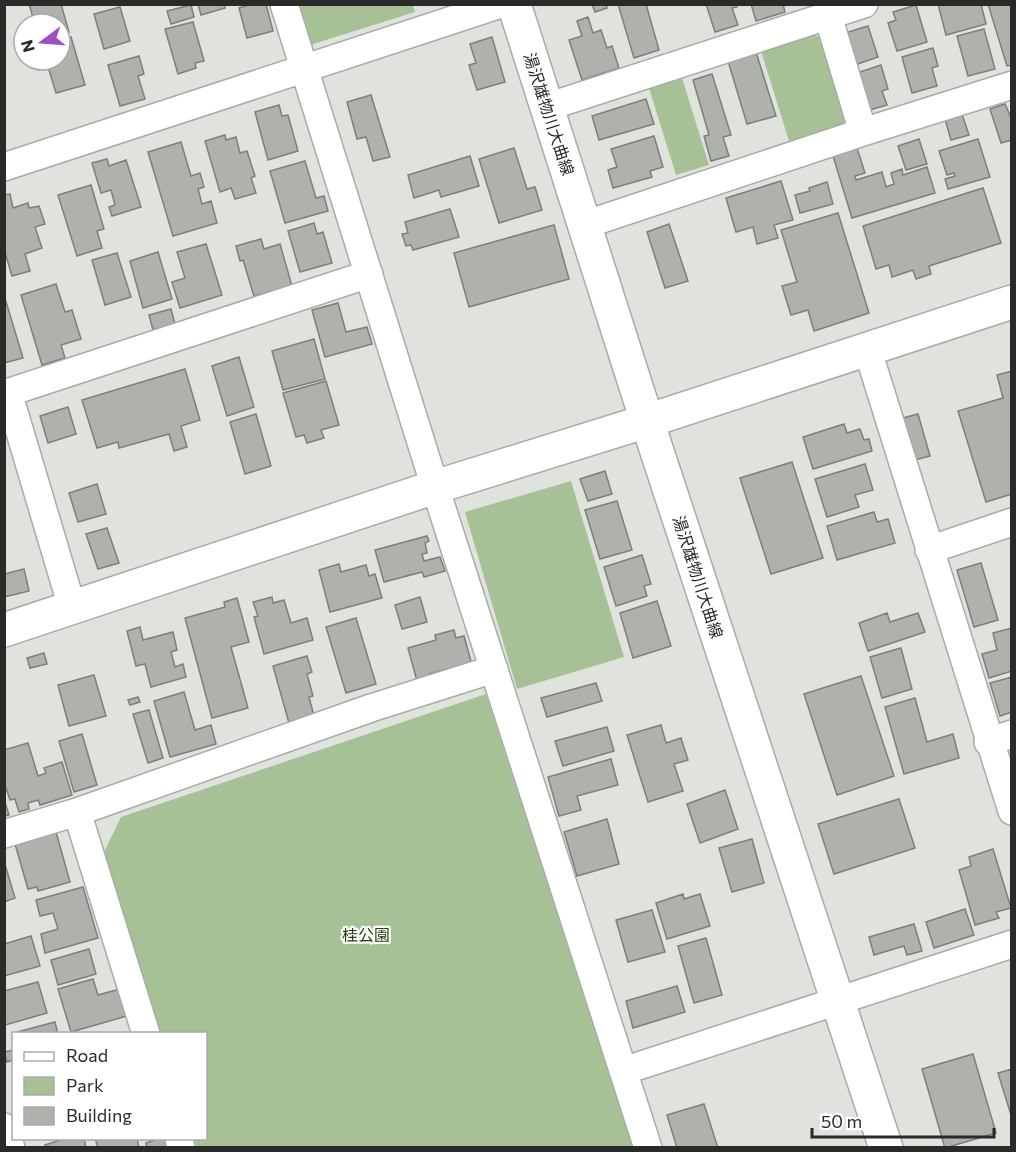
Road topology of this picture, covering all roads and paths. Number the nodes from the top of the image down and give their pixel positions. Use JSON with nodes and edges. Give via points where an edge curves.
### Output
{"nodes":[{"id":1,"x":284,"y":4,"type":"edge"},
{"id":2,"x":501,"y":4,"type":"edge"},
{"id":3,"x":514,"y":4,"type":"edge"},
{"id":4,"x":864,"y":4,"type":"edge"},
{"id":5,"x":828,"y":16,"type":"junction"},
{"id":6,"x":304,"y":69,"type":"junction"},
{"id":7,"x":1011,"y":85,"type":"edge"},
{"id":8,"x":547,"y":107,"type":"junction"},
{"id":9,"x":863,"y":132,"type":"junction"},
{"id":10,"x":4,"y":167,"type":"edge"},
{"id":11,"x":585,"y":225,"type":"junction"},
{"id":12,"x":369,"y":274,"type":"junction"},
{"id":13,"x":1011,"y":302,"type":"edge"},
{"id":14,"x":867,"y":348,"type":"junction"},
{"id":15,"x":6,"y":393,"type":"edge"},
{"id":16,"x":647,"y":421,"type":"junction"},
{"id":17,"x":435,"y":487,"type":"junction"},
{"id":18,"x":1011,"y":522,"type":"edge"},
{"id":19,"x":929,"y":550,"type":"junction"},
{"id":20,"x":72,"y":607,"type":"junction"},
{"id":21,"x":4,"y":630,"type":"edge"},
{"id":22,"x":494,"y":669,"type":"junction"},
{"id":23,"x":1000,"y":738,"type":"edge"},
{"id":24,"x":1011,"y":811,"type":"edge"},
{"id":25,"x":77,"y":812,"type":"junction"},
{"id":26,"x":4,"y":834,"type":"edge"},
{"id":27,"x":1011,"y":944,"type":"edge"},
{"id":28,"x":837,"y":1000,"type":"junction"},
{"id":29,"x":145,"y":1032,"type":"edge"},
{"id":30,"x":623,"y":1071,"type":"junction"},
{"id":31,"x":4,"y":1127,"type":"edge"},
{"id":32,"x":11,"y":1148,"type":"edge"},
{"id":33,"x":648,"y":1148,"type":"edge"},
{"id":34,"x":886,"y":1148,"type":"edge"}],
"edges":[{"from":1,"to":6,"type":"street"},
{"from":2,"to":6,"type":"street"},
{"from":3,"to":8,"type":"main road","name":"湯沢雄物川大曲線"},
{"from":4,"to":5,"type":"street"},
{"from":5,"to":8,"type":"street"},
{"from":5,"to":9,"type":"street"},
{"from":6,"to":10,"type":"street"},
{"from":6,"to":12,"type":"street"},
{"from":7,"to":9,"type":"street"},
{"from":8,"to":11,"type":"main road","name":"湯沢雄物川大曲線"},
{"from":9,"to":11,"type":"street"},
{"from":11,"to":16,"type":"main road","name":"湯沢雄物川大曲線"},
{"from":12,"to":15,"type":"street"},
{"from":12,"to":17,"type":"street"},
{"from":13,"to":14,"type":"main road"},
{"from":14,"to":16,"type":"main road"},
{"from":14,"to":19,"type":"street"},
{"from":15,"to":20,"type":"street"},
{"from":16,"to":17,"type":"main road"},
{"from":16,"to":28,"type":"main road","name":"湯沢雄物川大曲線"},
{"from":17,"to":20,"type":"main road"},
{"from":17,"to":22,"type":"street"},
{"from":18,"to":19,"type":"street"},
{"from":19,"to":23,"type":"street"},
{"from":20,"to":21,"type":"main road"},
{"from":22,"to":25,"type":"street","via":[[371,708]]},
{"from":22,"to":30,"type":"street"},
{"from":23,"to":24,"type":"street"},
{"from":25,"to":26,"type":"street"},
{"from":25,"to":29,"type":"street"},
{"from":27,"to":28,"type":"street"},
{"from":28,"to":30,"type":"street"},
{"from":28,"to":34,"type":"main road","name":"湯沢雄物川大曲線"},
{"from":30,"to":33,"type":"street"},
{"from":31,"to":32,"type":"street"}]}
